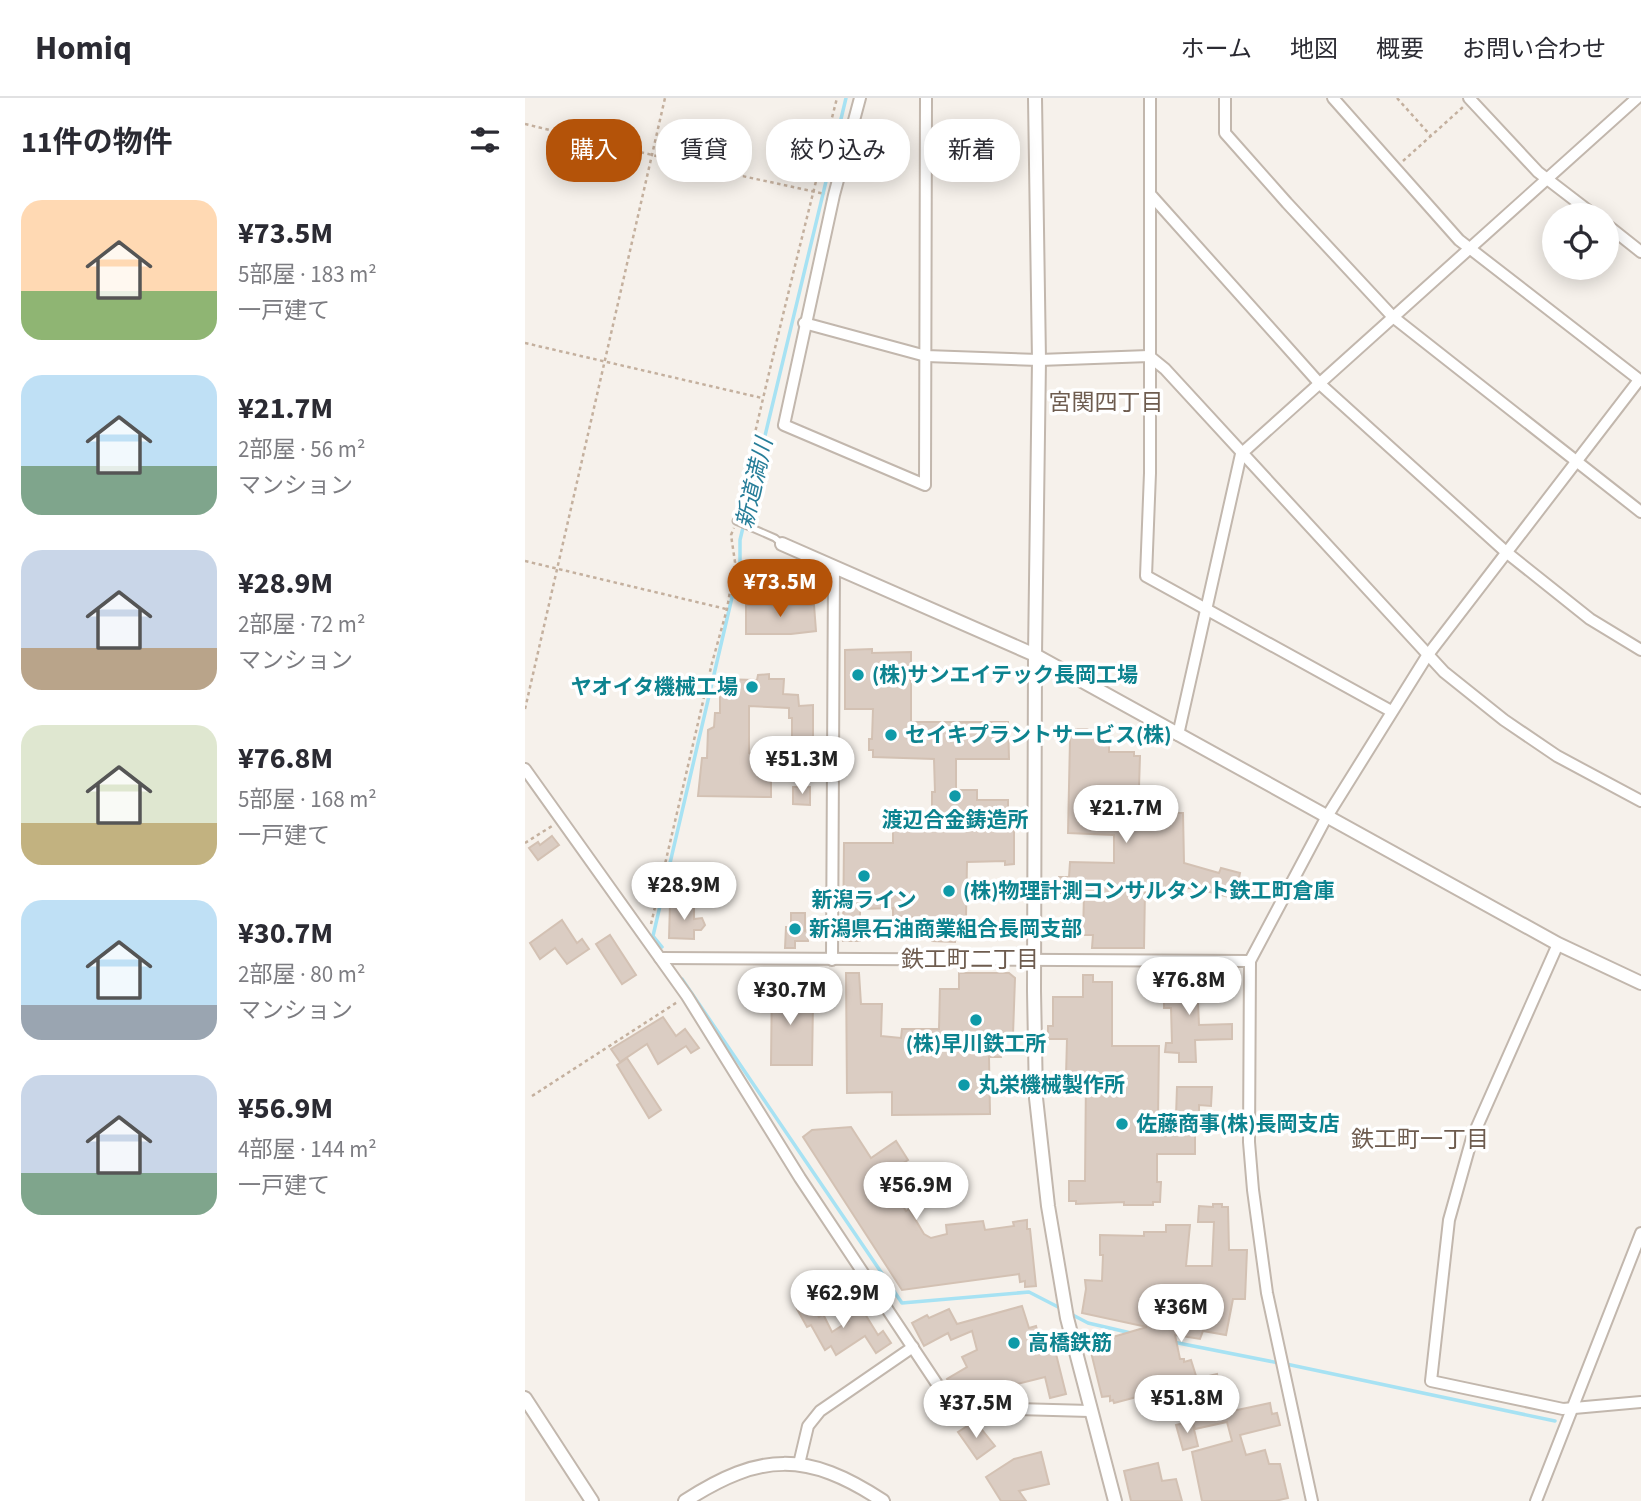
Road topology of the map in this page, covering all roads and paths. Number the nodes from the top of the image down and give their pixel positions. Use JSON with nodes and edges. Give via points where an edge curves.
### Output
{"nodes":[{"id":1,"x":665,"y":98,"type":"edge"},
{"id":2,"x":860,"y":98,"type":"edge"},
{"id":3,"x":926,"y":98,"type":"edge"},
{"id":4,"x":1035,"y":98,"type":"edge"},
{"id":5,"x":1150,"y":98,"type":"edge"},
{"id":6,"x":1225,"y":98,"type":"edge"},
{"id":7,"x":1333,"y":98,"type":"edge"},
{"id":8,"x":1397,"y":98,"type":"edge"},
{"id":9,"x":1637,"y":98,"type":"edge"},
{"id":10,"x":1470,"y":99,"type":"edge"},
{"id":11,"x":525,"y":124,"type":"edge"},
{"id":12,"x":1431,"y":136,"type":"junction"},
{"id":13,"x":652,"y":155,"type":"junction"},
{"id":14,"x":1395,"y":168,"type":"junction"},
{"id":15,"x":1547,"y":179,"type":"junction"},
{"id":16,"x":818,"y":192,"type":"dead end"},
{"id":17,"x":1150,"y":194,"type":"junction"},
{"id":18,"x":1578,"y":203,"type":"edge"},
{"id":19,"x":1619,"y":235,"type":"edge"},
{"id":20,"x":1469,"y":248,"type":"junction"},
{"id":21,"x":1641,"y":252,"type":"edge"},
{"id":22,"x":1393,"y":317,"type":"junction"},
{"id":23,"x":804,"y":323,"type":"junction"},
{"id":24,"x":525,"y":343,"type":"edge"},
{"id":25,"x":926,"y":356,"type":"junction"},
{"id":26,"x":1149,"y":356,"type":"junction"},
{"id":27,"x":1039,"y":360,"type":"junction"},
{"id":28,"x":605,"y":361,"type":"junction"},
{"id":29,"x":1640,"y":380,"type":"edge"},
{"id":30,"x":1320,"y":384,"type":"junction"},
{"id":31,"x":762,"y":398,"type":"dead end"},
{"id":32,"x":1241,"y":454,"type":"junction"},
{"id":33,"x":1576,"y":461,"type":"junction"},
{"id":34,"x":1641,"y":512,"type":"edge"},
{"id":35,"x":736,"y":521,"type":"dead end"},
{"id":36,"x":782,"y":544,"type":"joint"},
{"id":37,"x":1506,"y":552,"type":"junction"},
{"id":38,"x":525,"y":561,"type":"edge"},
{"id":39,"x":834,"y":567,"type":"junction"},
{"id":40,"x":558,"y":568,"type":"junction"},
{"id":41,"x":727,"y":609,"type":"dead end"},
{"id":42,"x":1207,"y":610,"type":"junction"},
{"id":43,"x":1641,"y":650,"type":"edge"},
{"id":44,"x":1035,"y":655,"type":"junction"},
{"id":45,"x":1427,"y":656,"type":"junction"},
{"id":46,"x":525,"y":709,"type":"edge"},
{"id":47,"x":1391,"y":711,"type":"junction"},
{"id":48,"x":1178,"y":735,"type":"junction"},
{"id":49,"x":525,"y":769,"type":"edge"},
{"id":50,"x":1641,"y":801,"type":"edge"},
{"id":51,"x":1327,"y":818,"type":"junction"},
{"id":52,"x":561,"y":820,"type":"junction"},
{"id":53,"x":525,"y":843,"type":"edge"},
{"id":54,"x":1557,"y":944,"type":"junction"},
{"id":55,"x":660,"y":958,"type":"junction"},
{"id":56,"x":832,"y":960,"type":"junction"},
{"id":57,"x":1034,"y":960,"type":"junction"},
{"id":58,"x":1250,"y":961,"type":"junction"},
{"id":59,"x":1641,"y":983,"type":"edge"},
{"id":60,"x":687,"y":996,"type":"junction"},
{"id":61,"x":532,"y":1096,"type":"dead end"},
{"id":62,"x":1641,"y":1233,"type":"edge"},
{"id":63,"x":913,"y":1347,"type":"junction"},
{"id":64,"x":525,"y":1398,"type":"edge"},
{"id":65,"x":1641,"y":1402,"type":"edge"},
{"id":66,"x":1573,"y":1409,"type":"junction"},
{"id":67,"x":1090,"y":1410,"type":"junction"},
{"id":68,"x":799,"y":1464,"type":"junction"},
{"id":69,"x":592,"y":1501,"type":"edge"},
{"id":70,"x":685,"y":1501,"type":"edge"},
{"id":71,"x":883,"y":1501,"type":"edge"},
{"id":72,"x":1115,"y":1501,"type":"edge"},
{"id":73,"x":1312,"y":1501,"type":"edge"},
{"id":74,"x":1536,"y":1501,"type":"edge"}],
"edges":[{"from":1,"to":13,"type":"path"},
{"from":2,"to":23,"type":"street"},
{"from":3,"to":25,"type":"street"},
{"from":4,"to":27,"type":"street"},
{"from":5,"to":17,"type":"street"},
{"from":6,"to":22,"type":"street","via":[[1225,132]]},
{"from":7,"to":14,"type":"street"},
{"from":8,"to":12,"type":"path"},
{"from":9,"to":15,"type":"street"},
{"from":10,"to":12,"type":"path"},
{"from":10,"to":15,"type":"street"},
{"from":11,"to":13,"type":"path"},
{"from":12,"to":14,"type":"path"},
{"from":13,"to":16,"type":"path"},
{"from":13,"to":28,"type":"path"},
{"from":14,"to":20,"type":"street"},
{"from":15,"to":18,"type":"street"},
{"from":15,"to":20,"type":"street"},
{"from":17,"to":26,"type":"street"},
{"from":17,"to":30,"type":"street"},
{"from":19,"to":21,"type":"street"},
{"from":20,"to":22,"type":"street"},
{"from":20,"to":29,"type":"street"},
{"from":22,"to":30,"type":"street"},
{"from":22,"to":33,"type":"street"},
{"from":23,"to":25,"type":"street"},
{"from":23,"to":25,"type":"street","via":[[784,425],[925,485]]},
{"from":24,"to":28,"type":"path"},
{"from":25,"to":27,"type":"street"},
{"from":26,"to":27,"type":"street"},
{"from":26,"to":32,"type":"street"},
{"from":26,"to":42,"type":"street","via":[[1146,576]]},
{"from":27,"to":44,"type":"street"},
{"from":28,"to":31,"type":"path"},
{"from":28,"to":40,"type":"path"},
{"from":29,"to":33,"type":"street"},
{"from":30,"to":32,"type":"street"},
{"from":30,"to":37,"type":"street"},
{"from":32,"to":42,"type":"street"},
{"from":32,"to":45,"type":"street"},
{"from":33,"to":34,"type":"street"},
{"from":33,"to":37,"type":"street"},
{"from":35,"to":36,"type":"lane"},
{"from":36,"to":39,"type":"street"},
{"from":37,"to":43,"type":"street","via":[[1590,619]]},
{"from":37,"to":45,"type":"street"},
{"from":38,"to":40,"type":"path"},
{"from":39,"to":44,"type":"street"},
{"from":39,"to":56,"type":"street"},
{"from":40,"to":41,"type":"path"},
{"from":40,"to":46,"type":"path"},
{"from":42,"to":47,"type":"street"},
{"from":42,"to":48,"type":"street"},
{"from":44,"to":48,"type":"street"},
{"from":44,"to":57,"type":"street"},
{"from":45,"to":47,"type":"street"},
{"from":45,"to":50,"type":"street","via":[[1504,720],[1557,756]]},
{"from":47,"to":51,"type":"street"},
{"from":48,"to":51,"type":"street"},
{"from":49,"to":52,"type":"street"},
{"from":51,"to":54,"type":"street"},
{"from":51,"to":58,"type":"street"},
{"from":52,"to":53,"type":"path"},
{"from":52,"to":55,"type":"street"},
{"from":54,"to":59,"type":"street"},
{"from":54,"to":66,"type":"street","via":[[1472,1138],[1449,1220],[1431,1381]]},
{"from":55,"to":56,"type":"street"},
{"from":55,"to":60,"type":"street"},
{"from":56,"to":57,"type":"street"},
{"from":57,"to":58,"type":"street"},
{"from":57,"to":67,"type":"street","via":[[1037,1098],[1048,1206],[1067,1318]]},
{"from":58,"to":73,"type":"street","via":[[1253,1190],[1267,1293]]},
{"from":60,"to":61,"type":"path"},
{"from":60,"to":63,"type":"street","via":[[800,1178]]},
{"from":62,"to":66,"type":"street"},
{"from":63,"to":67,"type":"street","via":[[943,1393],[960,1406]]},
{"from":63,"to":68,"type":"street","via":[[820,1411],[808,1426]]},
{"from":64,"to":69,"type":"street"},
{"from":65,"to":66,"type":"street"},
{"from":66,"to":74,"type":"street"},
{"from":67,"to":72,"type":"street"},
{"from":68,"to":70,"type":"street","via":[[747,1469]]},
{"from":68,"to":71,"type":"street","via":[[846,1478]]}]}
